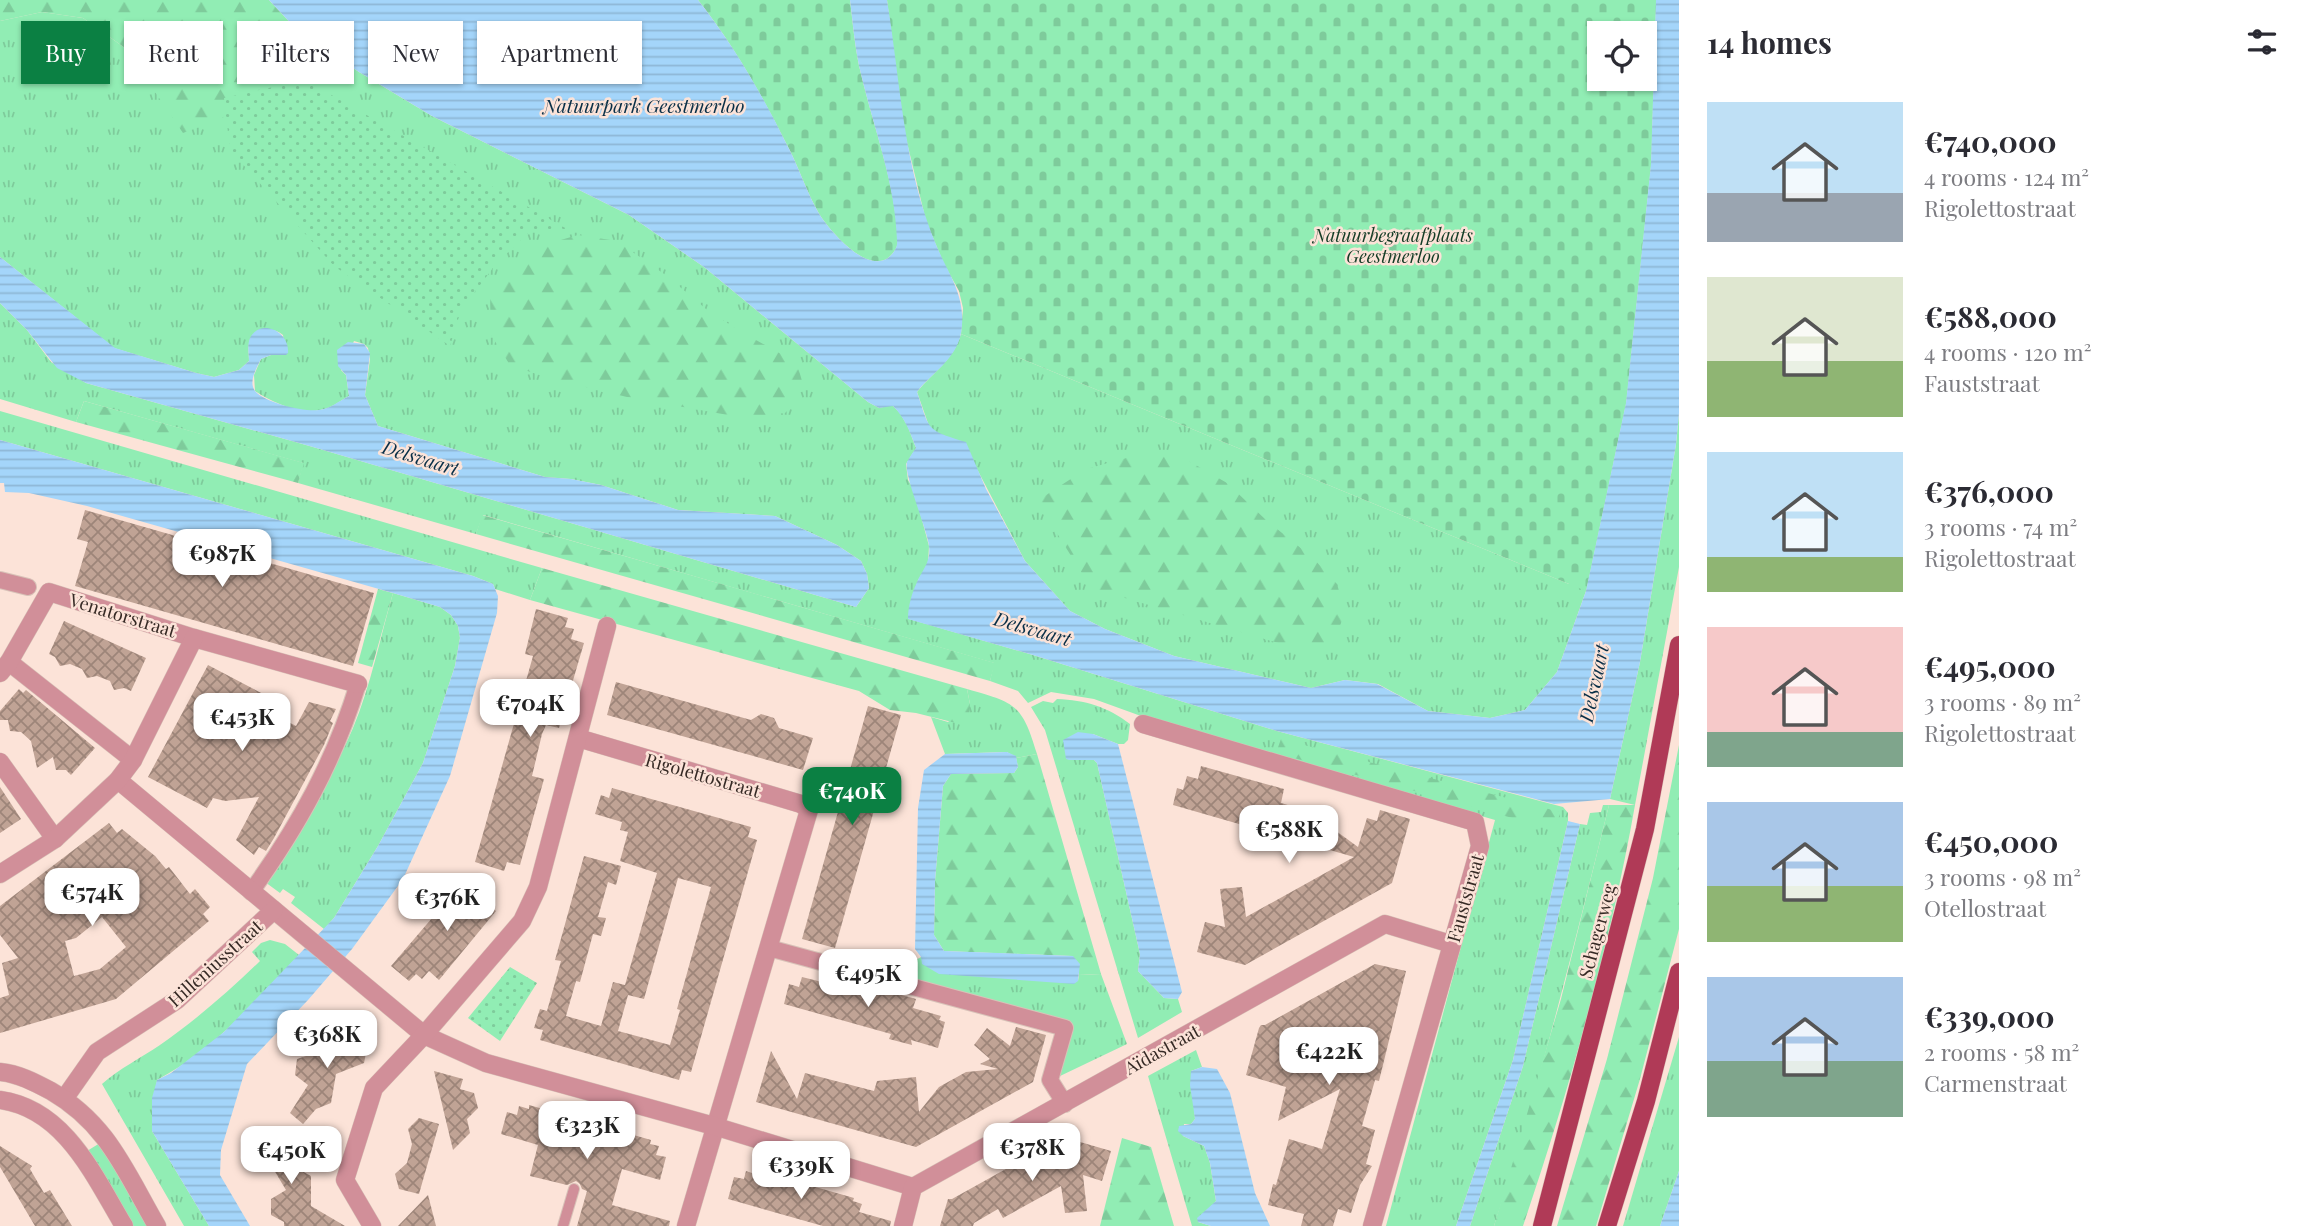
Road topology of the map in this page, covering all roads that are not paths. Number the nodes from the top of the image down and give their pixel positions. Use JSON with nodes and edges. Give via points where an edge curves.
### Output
{"nodes":[{"id":1,"x":0,"y":580,"type":"edge"},
{"id":2,"x":28,"y":587,"type":"joint"},
{"id":3,"x":49,"y":592,"type":"junction"},
{"id":4,"x":607,"y":626,"type":"dead end"},
{"id":5,"x":194,"y":638,"type":"junction"},
{"id":6,"x":1679,"y":645,"type":"edge"},
{"id":7,"x":5,"y":668,"type":"edge"},
{"id":8,"x":358,"y":684,"type":"joint"},
{"id":9,"x":1143,"y":724,"type":"dead end"},
{"id":10,"x":578,"y":738,"type":"junction"},
{"id":11,"x":133,"y":761,"type":"junction"},
{"id":12,"x":0,"y":762,"type":"edge"},
{"id":13,"x":118,"y":780,"type":"junction"},
{"id":14,"x":55,"y":838,"type":"junction"},
{"id":15,"x":0,"y":874,"type":"edge"},
{"id":16,"x":251,"y":892,"type":"junction"},
{"id":17,"x":274,"y":910,"type":"junction"},
{"id":18,"x":1451,"y":944,"type":"junction"},
{"id":19,"x":769,"y":948,"type":"junction"},
{"id":20,"x":1679,"y":972,"type":"edge"},
{"id":21,"x":424,"y":1035,"type":"junction"},
{"id":22,"x":0,"y":1072,"type":"edge"},
{"id":23,"x":64,"y":1099,"type":"junction"},
{"id":24,"x":0,"y":1100,"type":"edge"},
{"id":25,"x":1065,"y":1104,"type":"junction"},
{"id":26,"x":51,"y":1123,"type":"junction"},
{"id":27,"x":715,"y":1126,"type":"junction"},
{"id":28,"x":913,"y":1187,"type":"junction"},
{"id":29,"x":574,"y":1189,"type":"dead end"},
{"id":30,"x":124,"y":1226,"type":"edge"},
{"id":31,"x":157,"y":1226,"type":"edge"},
{"id":32,"x":372,"y":1226,"type":"edge"},
{"id":33,"x":563,"y":1226,"type":"edge"},
{"id":34,"x":686,"y":1226,"type":"edge"},
{"id":35,"x":903,"y":1226,"type":"edge"},
{"id":36,"x":1372,"y":1226,"type":"edge"},
{"id":37,"x":1542,"y":1226,"type":"edge"},
{"id":38,"x":1607,"y":1226,"type":"edge"}],
"edges":[{"from":1,"to":2,"type":"street"},
{"from":2,"to":3,"type":"lane"},
{"from":3,"to":5,"type":"street","name":"Venatorstraat"},
{"from":3,"to":7,"type":"street","name":"Venatorstraat"},
{"from":4,"to":10,"type":"street"},
{"from":5,"to":8,"type":"street","name":"Venatorstraat"},
{"from":5,"to":11,"type":"street","name":"Venatorstraat"},
{"from":6,"to":37,"type":"main road","name":"Schagerweg","via":[[1645,829]]},
{"from":7,"to":11,"type":"street","name":"Venatorstraat"},
{"from":8,"to":16,"type":"street","name":"Hilleniusstraat","via":[[320,783],[287,842]]},
{"from":9,"to":18,"type":"street","name":"Fauststraat","via":[[1475,822],[1480,846]]},
{"from":10,"to":19,"type":"street","name":"Rigolettostraat","via":[[809,810]]},
{"from":10,"to":21,"type":"street","via":[[538,887],[522,920]]},
{"from":11,"to":13,"type":"street","name":"Venatorstraat"},
{"from":12,"to":14,"type":"street"},
{"from":13,"to":14,"type":"street","name":"Venatorstraat"},
{"from":13,"to":16,"type":"street"},
{"from":14,"to":15,"type":"street","name":"Venatorstraat"},
{"from":16,"to":17,"type":"street"},
{"from":17,"to":21,"type":"street"},
{"from":17,"to":23,"type":"street","name":"Hilleniusstraat","via":[[177,1000],[97,1052]]},
{"from":18,"to":25,"type":"street","name":"Aïdastraat","via":[[1385,924]]},
{"from":18,"to":36,"type":"street","name":"Fauststraat"},
{"from":19,"to":25,"type":"street","via":[[1065,1028],[1050,1080]]},
{"from":19,"to":27,"type":"street","name":"Rigolettostraat"},
{"from":20,"to":38,"type":"main road"},
{"from":21,"to":27,"type":"street","via":[[486,1063]]},
{"from":21,"to":32,"type":"street","via":[[373,1088],[345,1180]]},
{"from":22,"to":23,"type":"street","via":[[30,1080]]},
{"from":23,"to":26,"type":"street","name":"Hilleniusstraat"},
{"from":23,"to":31,"type":"street","via":[[104,1136]]},
{"from":24,"to":26,"type":"street","via":[[27,1108]]},
{"from":25,"to":28,"type":"street","name":"Aïdastraat"},
{"from":26,"to":30,"type":"street","via":[[78,1150]]},
{"from":27,"to":28,"type":"street"},
{"from":27,"to":34,"type":"street","name":"Rigolettostraat"},
{"from":28,"to":35,"type":"street"},
{"from":29,"to":33,"type":"lane"}]}
